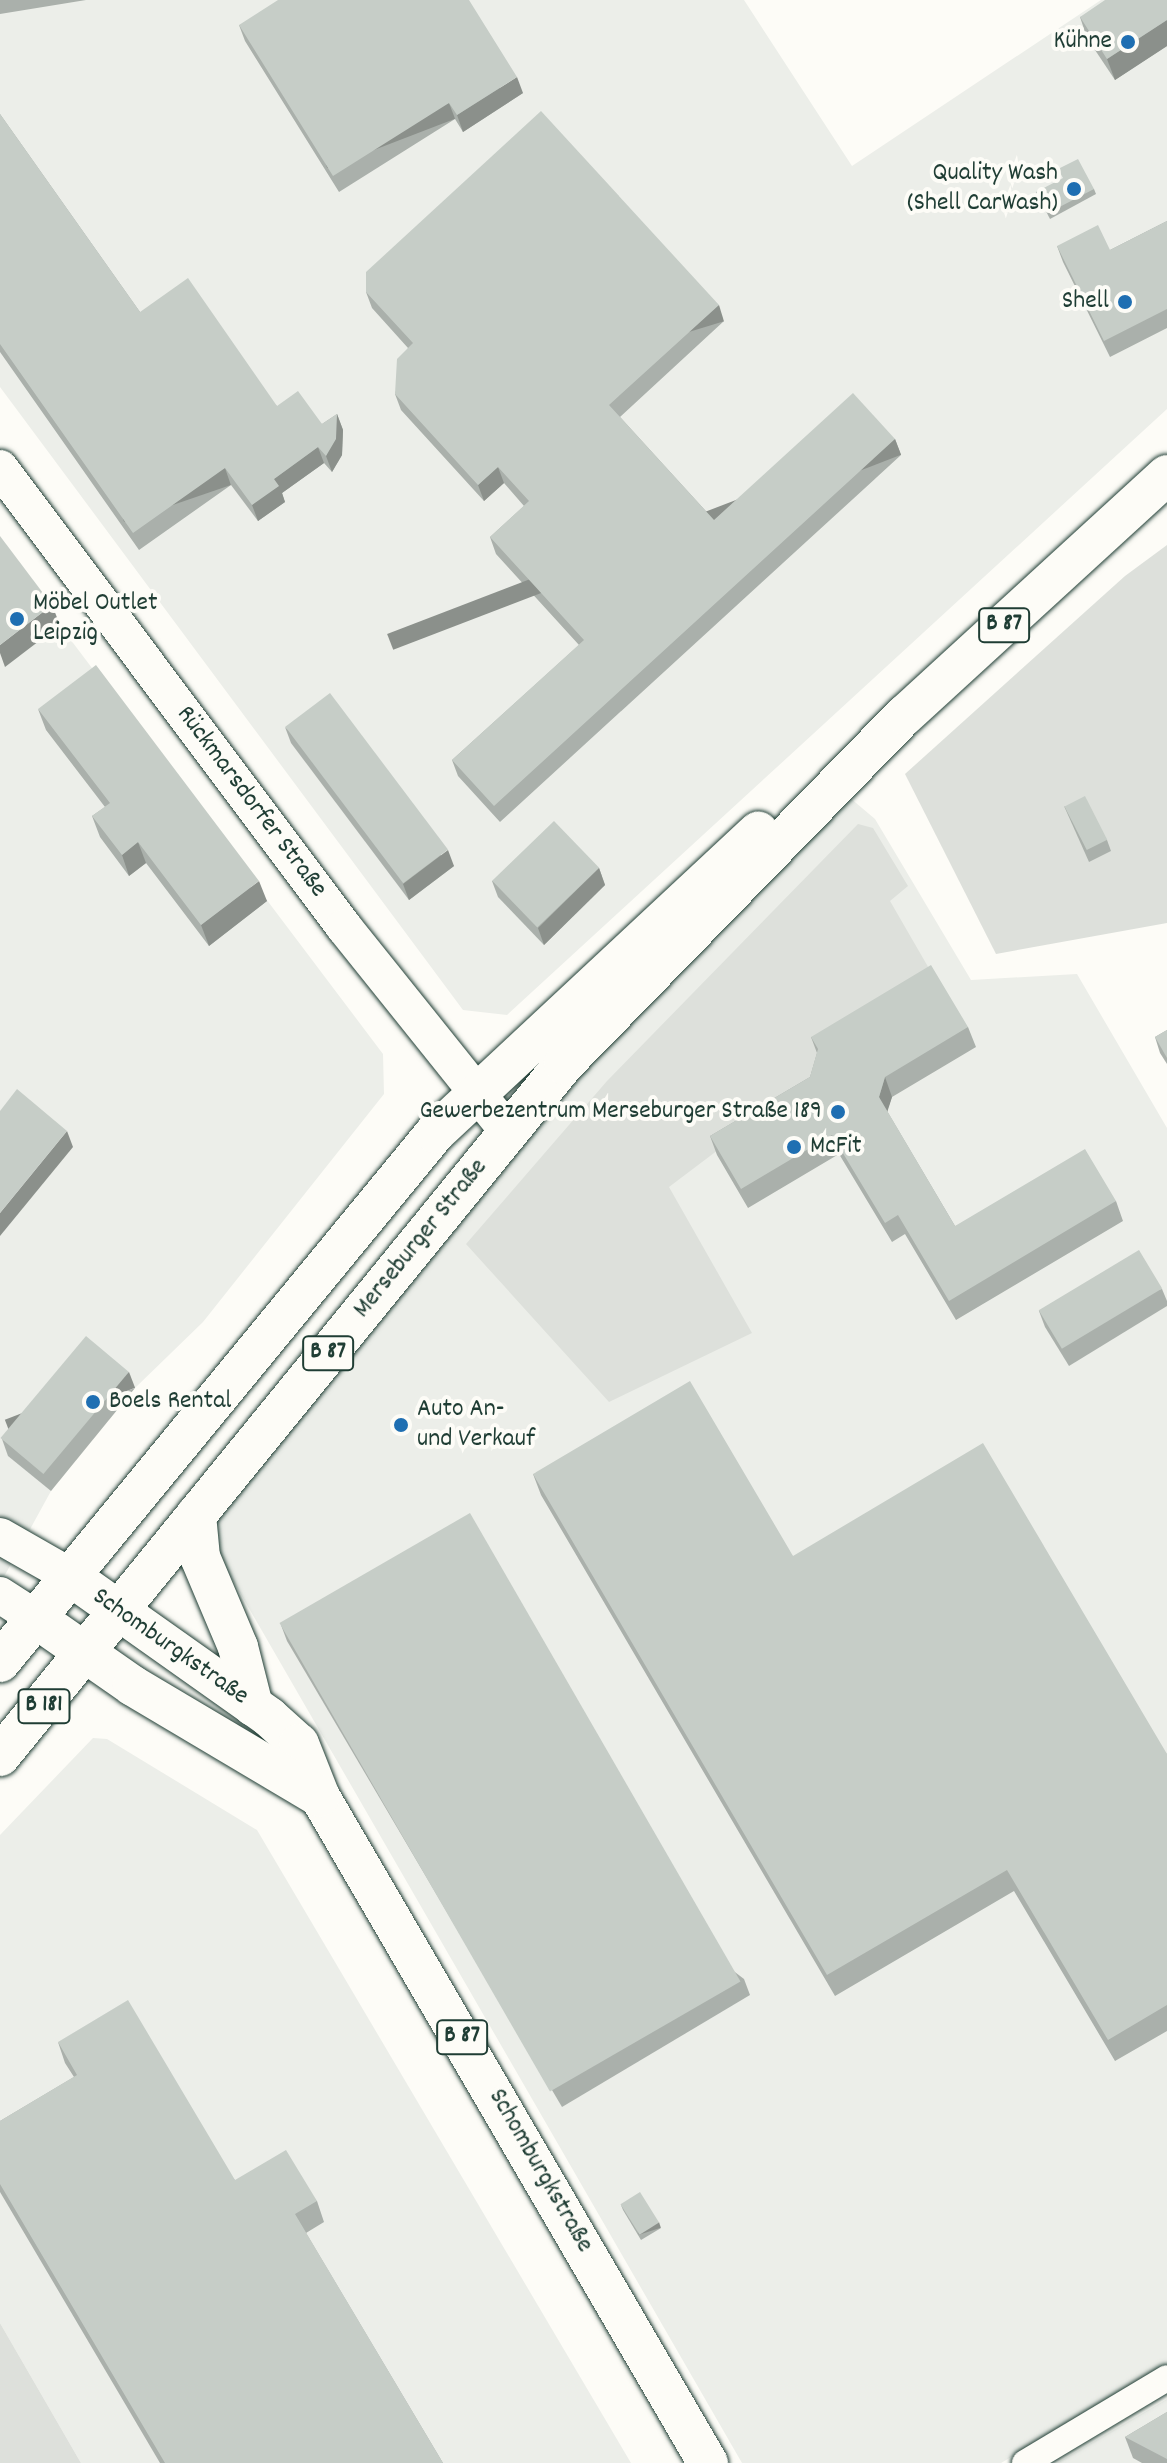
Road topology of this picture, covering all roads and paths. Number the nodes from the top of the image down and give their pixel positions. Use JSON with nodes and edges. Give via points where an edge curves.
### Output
{"nodes":[{"id":1,"x":0,"y":468,"type":"edge"},
{"id":2,"x":1167,"y":475,"type":"edge"},
{"id":3,"x":905,"y":715,"type":"junction"},
{"id":4,"x":476,"y":1093,"type":"junction"},
{"id":5,"x":508,"y":1132,"type":"junction"},
{"id":6,"x":196,"y":1515,"type":"junction"},
{"id":7,"x":0,"y":1536,"type":"edge"},
{"id":8,"x":70,"y":1576,"type":"junction"},
{"id":9,"x":0,"y":1595,"type":"edge"},
{"id":10,"x":120,"y":1611,"type":"junction"},
{"id":11,"x":37,"y":1619,"type":"junction"},
{"id":12,"x":86,"y":1655,"type":"junction"},
{"id":13,"x":0,"y":1662,"type":"edge"},
{"id":14,"x":253,"y":1706,"type":"junction"},
{"id":15,"x":0,"y":1756,"type":"edge"},
{"id":16,"x":320,"y":1797,"type":"junction"},
{"id":17,"x":1167,"y":2378,"type":"edge"},
{"id":18,"x":708,"y":2463,"type":"edge"},
{"id":19,"x":1025,"y":2463,"type":"edge"}],
"edges":[{"from":1,"to":4,"type":"main road","name":"Rückmarsdorfer Straße","via":[[344,927]]},
{"from":2,"to":3,"type":"main road","name":"Merseburger Straße","number":"B 87"},
{"from":3,"to":4,"type":"main road","name":"Merseburger Straße","number":"B 87","via":[[781,812]]},
{"from":3,"to":5,"type":"main road","name":"Merseburger Straße","number":"B 87","via":[[592,1035]]},
{"from":4,"to":5,"type":"main road","name":"Rückmarsdorfer Straße"},
{"from":4,"to":8,"type":"main road","name":"Merseburger Straße","number":"B 87","via":[[435,1133]]},
{"from":5,"to":6,"type":"main road","name":"Merseburger Straße","number":"B 87"},
{"from":6,"to":10,"type":"main road","name":"Merseburger Straße","number":"B 181"},
{"from":6,"to":14,"type":"main road","via":[[200,1557],[238,1647]]},
{"from":7,"to":8,"type":"main road"},
{"from":8,"to":10,"type":"main road","name":"Schomburgkstraße"},
{"from":8,"to":11,"type":"main road","name":"Merseburger Straße","number":"B 87"},
{"from":9,"to":11,"type":"main road"},
{"from":10,"to":12,"type":"main road","name":"Merseburger Straße","number":"B 181"},
{"from":10,"to":14,"type":"main road","name":"Schomburgkstraße"},
{"from":11,"to":12,"type":"main road","name":"Schomburgkstraße","number":"B 87"},
{"from":11,"to":13,"type":"main road","name":"Merseburger Straße","number":"B 181"},
{"from":12,"to":15,"type":"main road","name":"Merseburger Straße","number":"B 181"},
{"from":12,"to":16,"type":"main road","name":"Schomburgkstraße","number":"B 87"},
{"from":14,"to":16,"type":"main road","name":"Schomburgkstraße","number":"B 87","via":[[299,1744]]},
{"from":16,"to":18,"type":"main road","name":"Schomburgkstraße","number":"B 87"},
{"from":17,"to":19,"type":"street"}]}
